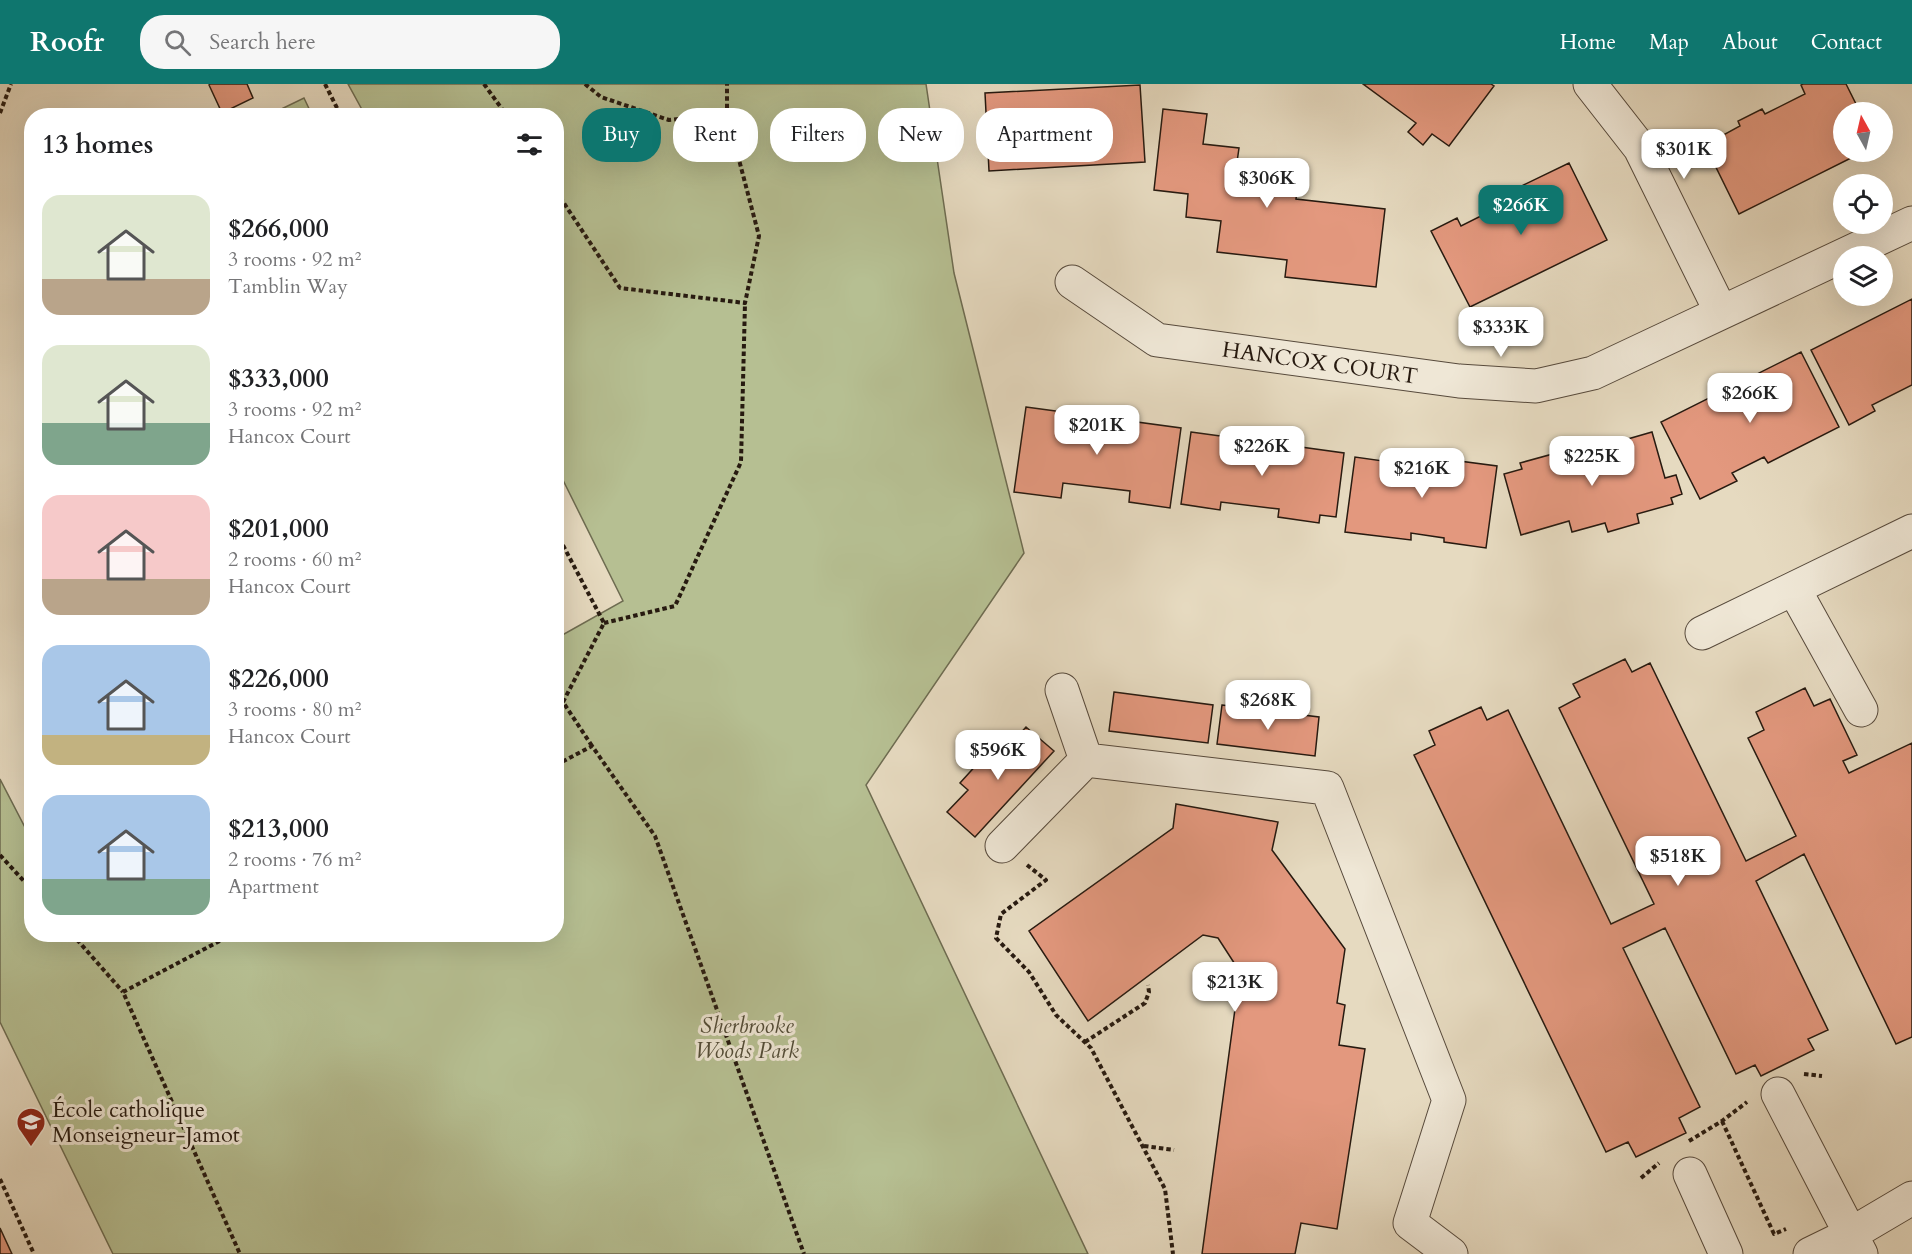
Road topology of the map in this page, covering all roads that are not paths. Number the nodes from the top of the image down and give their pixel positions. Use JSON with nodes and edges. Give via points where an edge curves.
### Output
{"nodes":[{"id":1,"x":1590,"y":84,"type":"edge"},
{"id":2,"x":1912,"y":223,"type":"edge"},
{"id":3,"x":1072,"y":282,"type":"dead end"},
{"id":4,"x":1721,"y":312,"type":"junction"},
{"id":5,"x":1912,"y":531,"type":"edge"},
{"id":6,"x":1794,"y":588,"type":"junction"},
{"id":7,"x":1702,"y":633,"type":"dead end"},
{"id":8,"x":1062,"y":690,"type":"dead end"},
{"id":9,"x":1861,"y":710,"type":"dead end"},
{"id":10,"x":1086,"y":760,"type":"junction"},
{"id":11,"x":1002,"y":846,"type":"road end"},
{"id":12,"x":1775,"y":1089,"type":"road end"},
{"id":13,"x":1680,"y":1159,"type":"road end"},
{"id":14,"x":1912,"y":1198,"type":"edge"},
{"id":15,"x":1856,"y":1244,"type":"edge"},
{"id":16,"x":1451,"y":1254,"type":"edge"},
{"id":17,"x":1726,"y":1254,"type":"edge"},
{"id":18,"x":1810,"y":1254,"type":"edge"}],
"edges":[{"from":1,"to":4,"type":"street","via":[[1640,148]]},
{"from":2,"to":4,"type":"street","name":"HANCOX COURT"},
{"from":3,"to":4,"type":"street","name":"HANCOX COURT","via":[[1157,340],[1459,381],[1536,386],[1593,373]]},
{"from":5,"to":6,"type":"street"},
{"from":6,"to":7,"type":"street"},
{"from":6,"to":9,"type":"street"},
{"from":8,"to":10,"type":"street"},
{"from":10,"to":11,"type":"street"},
{"from":10,"to":16,"type":"street","via":[[1327,788],[1449,1100],[1410,1223]]},
{"from":12,"to":15,"type":"street"},
{"from":13,"to":17,"type":"street"},
{"from":14,"to":15,"type":"street"},
{"from":15,"to":18,"type":"street"}]}
